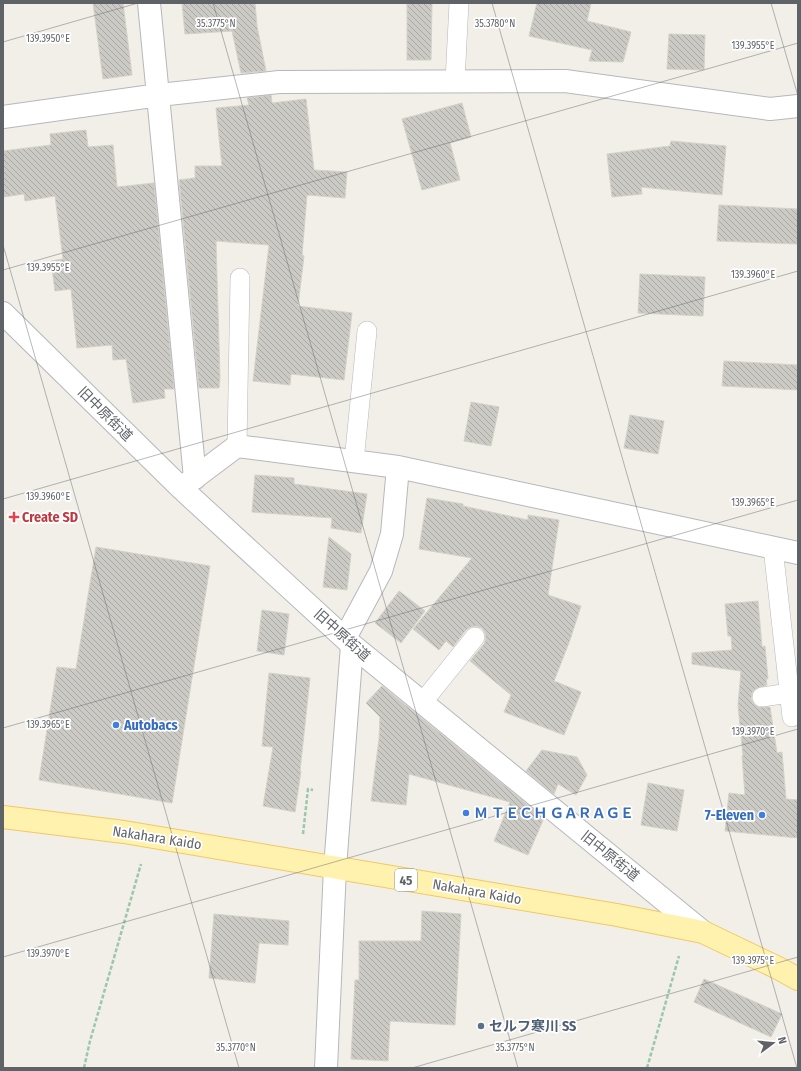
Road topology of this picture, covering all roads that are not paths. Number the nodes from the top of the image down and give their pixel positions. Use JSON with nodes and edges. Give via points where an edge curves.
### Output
{"nodes":[{"id":1,"x":149,"y":3,"type":"edge"},
{"id":2,"x":459,"y":3,"type":"edge"},
{"id":3,"x":455,"y":81,"type":"junction"},
{"id":4,"x":159,"y":95,"type":"junction"},
{"id":5,"x":798,"y":106,"type":"edge"},
{"id":6,"x":3,"y":117,"type":"edge"},
{"id":7,"x":240,"y":278,"type":"dead end"},
{"id":8,"x":3,"y":313,"type":"edge"},
{"id":9,"x":367,"y":331,"type":"dead end"},
{"id":10,"x":237,"y":446,"type":"junction"},
{"id":11,"x":354,"y":461,"type":"junction"},
{"id":12,"x":398,"y":466,"type":"junction"},
{"id":13,"x":188,"y":483,"type":"junction"},
{"id":14,"x":773,"y":548,"type":"junction"},
{"id":15,"x":798,"y":553,"type":"edge"},
{"id":16,"x":475,"y":637,"type":"dead end"},
{"id":17,"x":349,"y":642,"type":"junction"},
{"id":18,"x":789,"y":693,"type":"junction"},
{"id":19,"x":762,"y":697,"type":"dead end"},
{"id":20,"x":422,"y":703,"type":"junction"},
{"id":21,"x":792,"y":717,"type":"dead end"},
{"id":22,"x":3,"y":817,"type":"edge"},
{"id":23,"x":335,"y":868,"type":"junction"},
{"id":24,"x":703,"y":932,"type":"junction"},
{"id":25,"x":798,"y":980,"type":"edge"},
{"id":26,"x":326,"y":1068,"type":"edge"}],
"edges":[{"from":1,"to":4,"type":"street"},
{"from":2,"to":3,"type":"lane"},
{"from":3,"to":4,"type":"street","via":[[279,82]]},
{"from":3,"to":5,"type":"street","via":[[565,81],[770,108]]},
{"from":4,"to":6,"type":"street"},
{"from":4,"to":13,"type":"street"},
{"from":7,"to":10,"type":"lane"},
{"from":8,"to":13,"type":"street","name":"旧中原街道"},
{"from":9,"to":11,"type":"lane"},
{"from":10,"to":11,"type":"street"},
{"from":10,"to":13,"type":"street"},
{"from":11,"to":12,"type":"street"},
{"from":12,"to":14,"type":"street"},
{"from":12,"to":17,"type":"street","via":[[392,534],[381,571]]},
{"from":13,"to":17,"type":"street","name":"旧中原街道"},
{"from":14,"to":15,"type":"street"},
{"from":14,"to":18,"type":"lane"},
{"from":16,"to":20,"type":"lane"},
{"from":17,"to":20,"type":"street","name":"旧中原街道"},
{"from":17,"to":23,"type":"street"},
{"from":18,"to":19,"type":"lane"},
{"from":18,"to":21,"type":"lane"},
{"from":20,"to":24,"type":"street","name":"旧中原街道"},
{"from":22,"to":23,"type":"main road","name":"Nakahara Kaido","number":"45","via":[[124,832]]},
{"from":23,"to":24,"type":"main road","name":"Nakahara Kaido","number":"45","via":[[617,915]]},
{"from":23,"to":26,"type":"street"},
{"from":24,"to":25,"type":"main road","name":"Nakahara Kaido","number":"45"}]}
